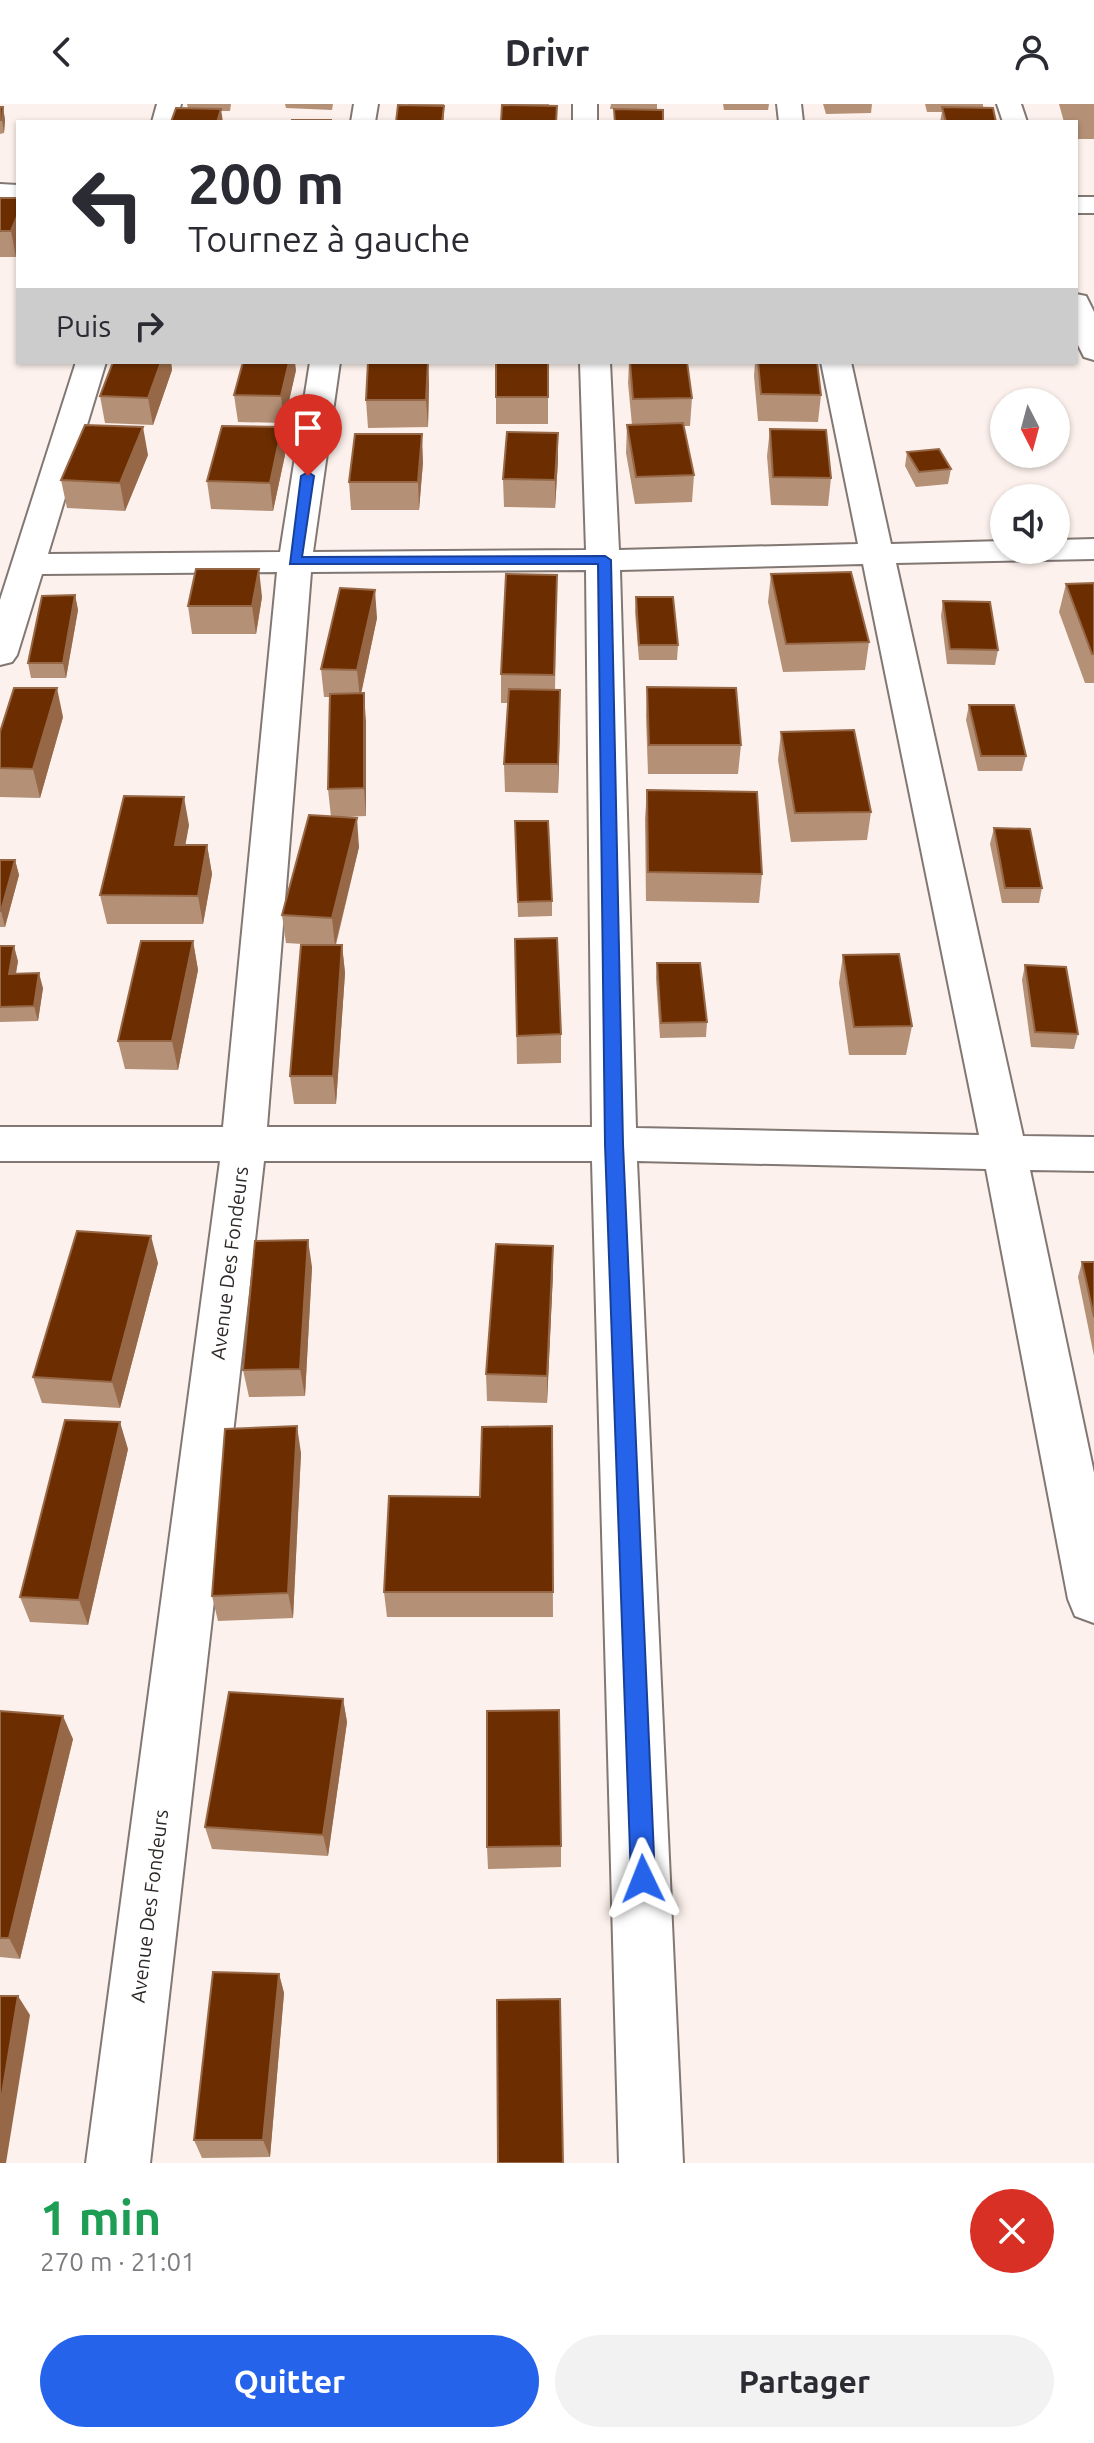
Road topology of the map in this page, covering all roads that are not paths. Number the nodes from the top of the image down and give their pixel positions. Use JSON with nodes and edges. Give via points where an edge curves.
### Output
{"nodes":[{"id":1,"x":1078,"y":307,"type":"edge"},
{"id":2,"x":1094,"y":351,"type":"edge"},
{"id":3,"x":90,"y":364,"type":"edge"},
{"id":4,"x":325,"y":364,"type":"edge"},
{"id":5,"x":595,"y":364,"type":"edge"},
{"id":6,"x":836,"y":364,"type":"edge"},
{"id":7,"x":1094,"y":549,"type":"edge"},
{"id":8,"x":1070,"y":550,"type":"edge"},
{"id":9,"x":990,"y":551,"type":"edge"},
{"id":10,"x":878,"y":554,"type":"junction"},
{"id":11,"x":605,"y":560,"type":"junction"},
{"id":12,"x":295,"y":561,"type":"junction"},
{"id":13,"x":26,"y":564,"type":"junction"},
{"id":14,"x":0,"y":655,"type":"edge"},
{"id":15,"x":244,"y":1143,"type":"junction"},
{"id":16,"x":0,"y":1144,"type":"edge"},
{"id":17,"x":614,"y":1144,"type":"junction"},
{"id":18,"x":1005,"y":1154,"type":"junction"},
{"id":19,"x":1094,"y":1154,"type":"edge"},
{"id":20,"x":1094,"y":1599,"type":"edge"},
{"id":21,"x":118,"y":2163,"type":"edge"},
{"id":22,"x":651,"y":2163,"type":"edge"}],
"edges":[{"from":1,"to":2,"type":"street"},
{"from":3,"to":13,"type":"street"},
{"from":4,"to":12,"type":"street","name":"Avenue Des Fondeurs"},
{"from":5,"to":11,"type":"street"},
{"from":6,"to":10,"type":"street"},
{"from":7,"to":8,"type":"street"},
{"from":9,"to":10,"type":"street"},
{"from":10,"to":11,"type":"street"},
{"from":10,"to":18,"type":"street"},
{"from":11,"to":12,"type":"street"},
{"from":11,"to":17,"type":"street"},
{"from":12,"to":13,"type":"street"},
{"from":12,"to":15,"type":"street","name":"Avenue Des Fondeurs"},
{"from":13,"to":14,"type":"street"},
{"from":15,"to":16,"type":"street"},
{"from":15,"to":17,"type":"street"},
{"from":15,"to":21,"type":"street","name":"Avenue Des Fondeurs"},
{"from":17,"to":18,"type":"street"},
{"from":17,"to":22,"type":"street"},
{"from":18,"to":19,"type":"street"},
{"from":18,"to":20,"type":"street"}]}
